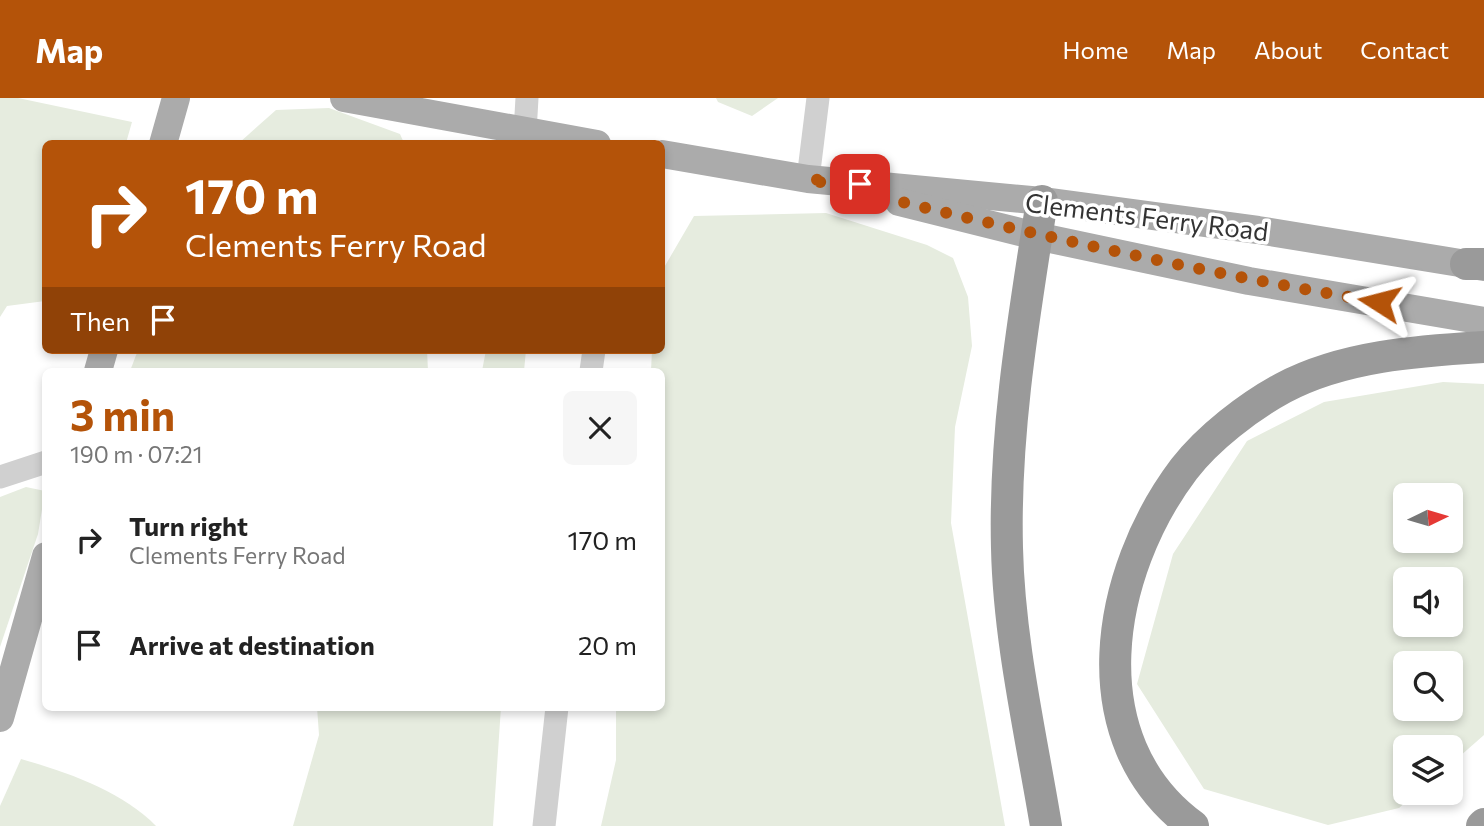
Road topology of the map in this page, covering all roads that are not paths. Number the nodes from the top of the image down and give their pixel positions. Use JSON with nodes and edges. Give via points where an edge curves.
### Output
{"nodes":[{"id":1,"x":176,"y":98,"type":"edge"},
{"id":2,"x":344,"y":98,"type":"edge"},
{"id":3,"x":527,"y":98,"type":"edge"},
{"id":4,"x":818,"y":98,"type":"edge"},
{"id":5,"x":525,"y":132,"type":"junction"},
{"id":6,"x":164,"y":140,"type":"edge"},
{"id":7,"x":573,"y":140,"type":"edge"},
{"id":8,"x":665,"y":155,"type":"edge"},
{"id":9,"x":808,"y":179,"type":"junction"},
{"id":10,"x":1041,"y":201,"type":"junction"},
{"id":11,"x":1036,"y":236,"type":"junction"},
{"id":12,"x":1478,"y":265,"type":"edge"},
{"id":13,"x":1484,"y":321,"type":"edge"},
{"id":14,"x":1484,"y":347,"type":"edge"},
{"id":15,"x":42,"y":463,"type":"edge"},
{"id":16,"x":0,"y":477,"type":"edge"},
{"id":17,"x":42,"y":570,"type":"edge"},
{"id":18,"x":557,"y":711,"type":"edge"},
{"id":19,"x":0,"y":718,"type":"edge"},
{"id":20,"x":544,"y":826,"type":"edge"},
{"id":21,"x":1046,"y":826,"type":"edge"},
{"id":22,"x":1193,"y":826,"type":"edge"}],
"edges":[{"from":1,"to":6,"type":"main road"},
{"from":2,"to":5,"type":"main road"},
{"from":3,"to":5,"type":"street"},
{"from":4,"to":9,"type":"street"},
{"from":5,"to":7,"type":"main road"},
{"from":8,"to":9,"type":"main road","name":"Clements Ferry Road"},
{"from":9,"to":10,"type":"main road","name":"Clements Ferry Road"},
{"from":9,"to":11,"type":"main road","name":"Clements Ferry Road"},
{"from":10,"to":11,"type":"highway"},
{"from":10,"to":12,"type":"main road","name":"Clements Ferry Road"},
{"from":11,"to":13,"type":"main road","name":"Clements Ferry Road","via":[[1249,281]]},
{"from":11,"to":21,"type":"highway","via":[[1014,383],[1007,550]]},
{"from":14,"to":22,"type":"highway","via":[[1386,356],[1322,371],[1282,388],[1247,412],[1184,468],[1145,538],[1128,581],[1116,621],[1114,665],[1118,711],[1129,749],[1149,783]]},
{"from":15,"to":16,"type":"street"},
{"from":17,"to":19,"type":"main road"},
{"from":18,"to":20,"type":"street"}]}
